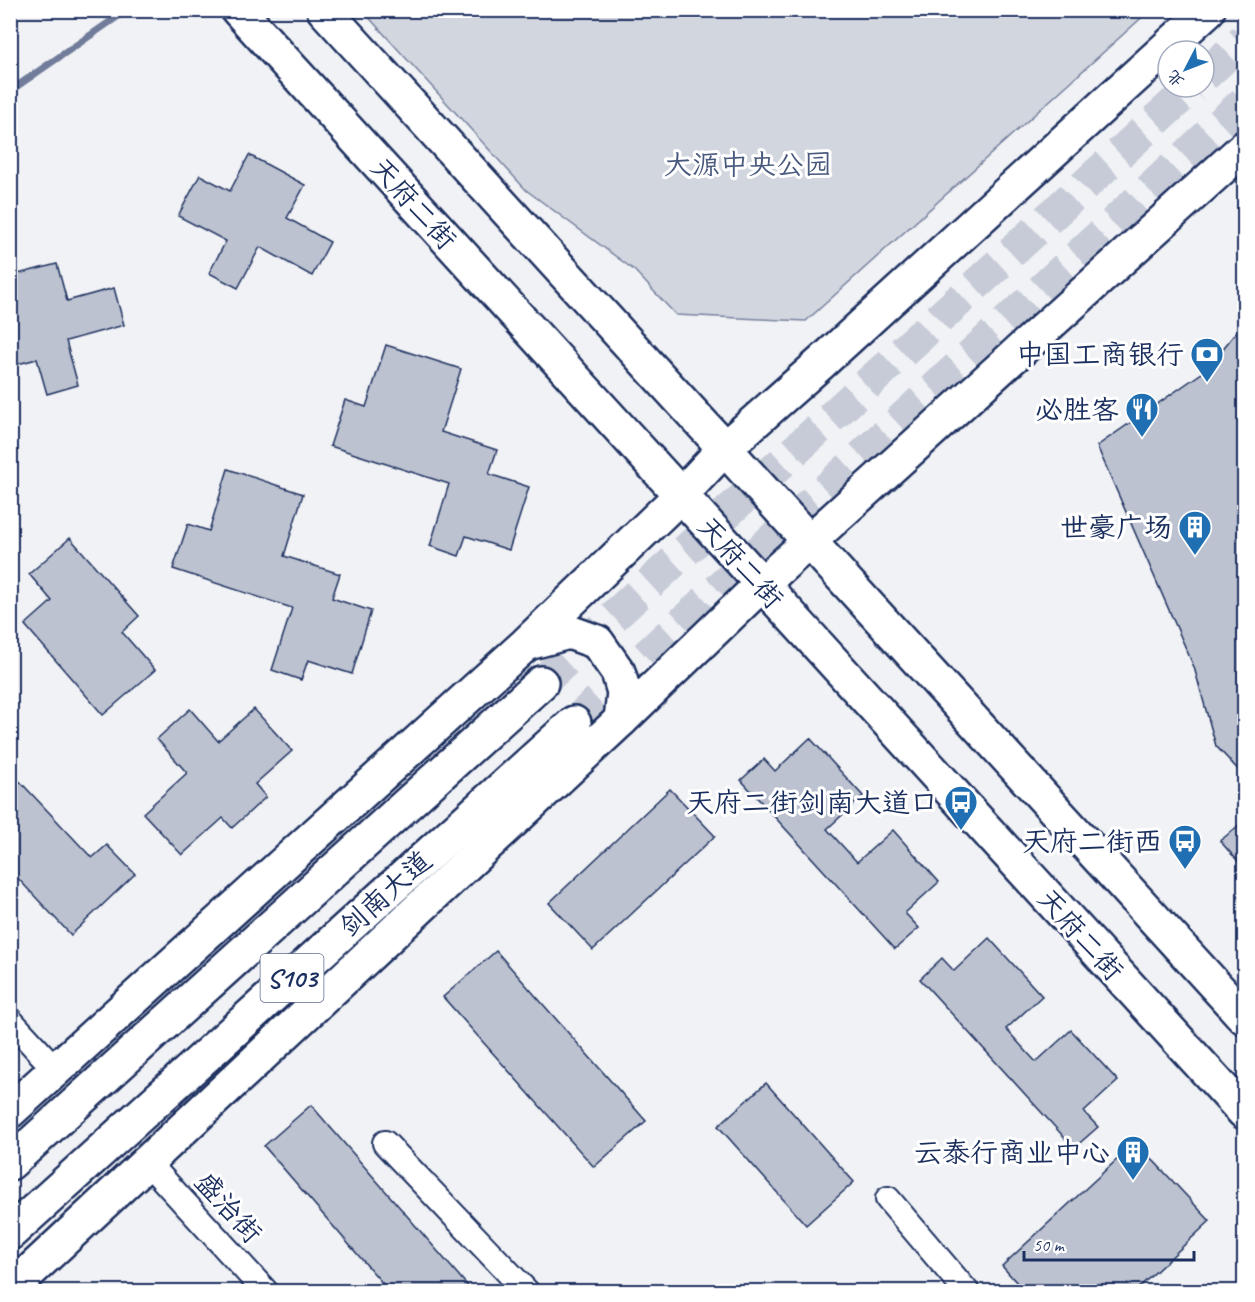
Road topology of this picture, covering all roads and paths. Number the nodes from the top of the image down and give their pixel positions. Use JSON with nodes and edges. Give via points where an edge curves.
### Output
{"nodes":[{"id":1,"x":238,"y":10,"type":"edge"},
{"id":2,"x":324,"y":10,"type":"edge"},
{"id":3,"x":1208,"y":10,"type":"edge"},
{"id":4,"x":1245,"y":148,"type":"edge"},
{"id":5,"x":724,"y":448,"type":"junction"},
{"id":6,"x":681,"y":495,"type":"junction"},
{"id":7,"x":810,"y":542,"type":"junction"},
{"id":8,"x":762,"y":584,"type":"junction"},
{"id":9,"x":526,"y":644,"type":"junction"},
{"id":10,"x":541,"y":683,"type":"tunnel mouth"},
{"id":11,"x":621,"y":720,"type":"junction"},
{"id":12,"x":574,"y":723,"type":"tunnel mouth"},
{"id":13,"x":1245,"y":1017,"type":"edge"},
{"id":14,"x":10,"y":1020,"type":"edge"},
{"id":15,"x":56,"y":1070,"type":"junction"},
{"id":16,"x":10,"y":1111,"type":"edge"},
{"id":17,"x":1245,"y":1112,"type":"edge"},
{"id":18,"x":385,"y":1143,"type":"dead end"},
{"id":19,"x":148,"y":1163,"type":"junction"},
{"id":20,"x":10,"y":1164,"type":"edge"},
{"id":21,"x":888,"y":1199,"type":"dead end"},
{"id":22,"x":10,"y":1233,"type":"edge"},
{"id":23,"x":10,"y":1290,"type":"edge"},
{"id":24,"x":266,"y":1292,"type":"edge"},
{"id":25,"x":527,"y":1292,"type":"edge"},
{"id":26,"x":967,"y":1292,"type":"edge"}],
"edges":[{"from":1,"to":6,"type":"main road","name":"天府二街"},
{"from":2,"to":5,"type":"main road"},
{"from":3,"to":5,"type":"main road"},
{"from":4,"to":7,"type":"main road"},
{"from":5,"to":6,"type":"main road"},
{"from":5,"to":7,"type":"main road"},
{"from":6,"to":8,"type":"main road","name":"天府二街"},
{"from":6,"to":9,"type":"main road"},
{"from":7,"to":8,"type":"main road"},
{"from":7,"to":13,"type":"main road"},
{"from":8,"to":11,"type":"main road"},
{"from":8,"to":17,"type":"main road","name":"天府二街"},
{"from":9,"to":11,"type":"main road","via":[[569,632],[597,642],[618,672],[624,692]]},
{"from":9,"to":15,"type":"main road"},
{"from":10,"to":20,"type":"main road","name":"剑南大道","number":"S103"},
{"from":11,"to":19,"type":"main road"},
{"from":12,"to":22,"type":"main road","name":"剑南大道","number":"S103"},
{"from":14,"to":15,"type":"street"},
{"from":15,"to":16,"type":"main road"},
{"from":18,"to":25,"type":"street"},
{"from":19,"to":23,"type":"main road"},
{"from":19,"to":24,"type":"street","name":"盛治街"},
{"from":21,"to":26,"type":"street"}]}
